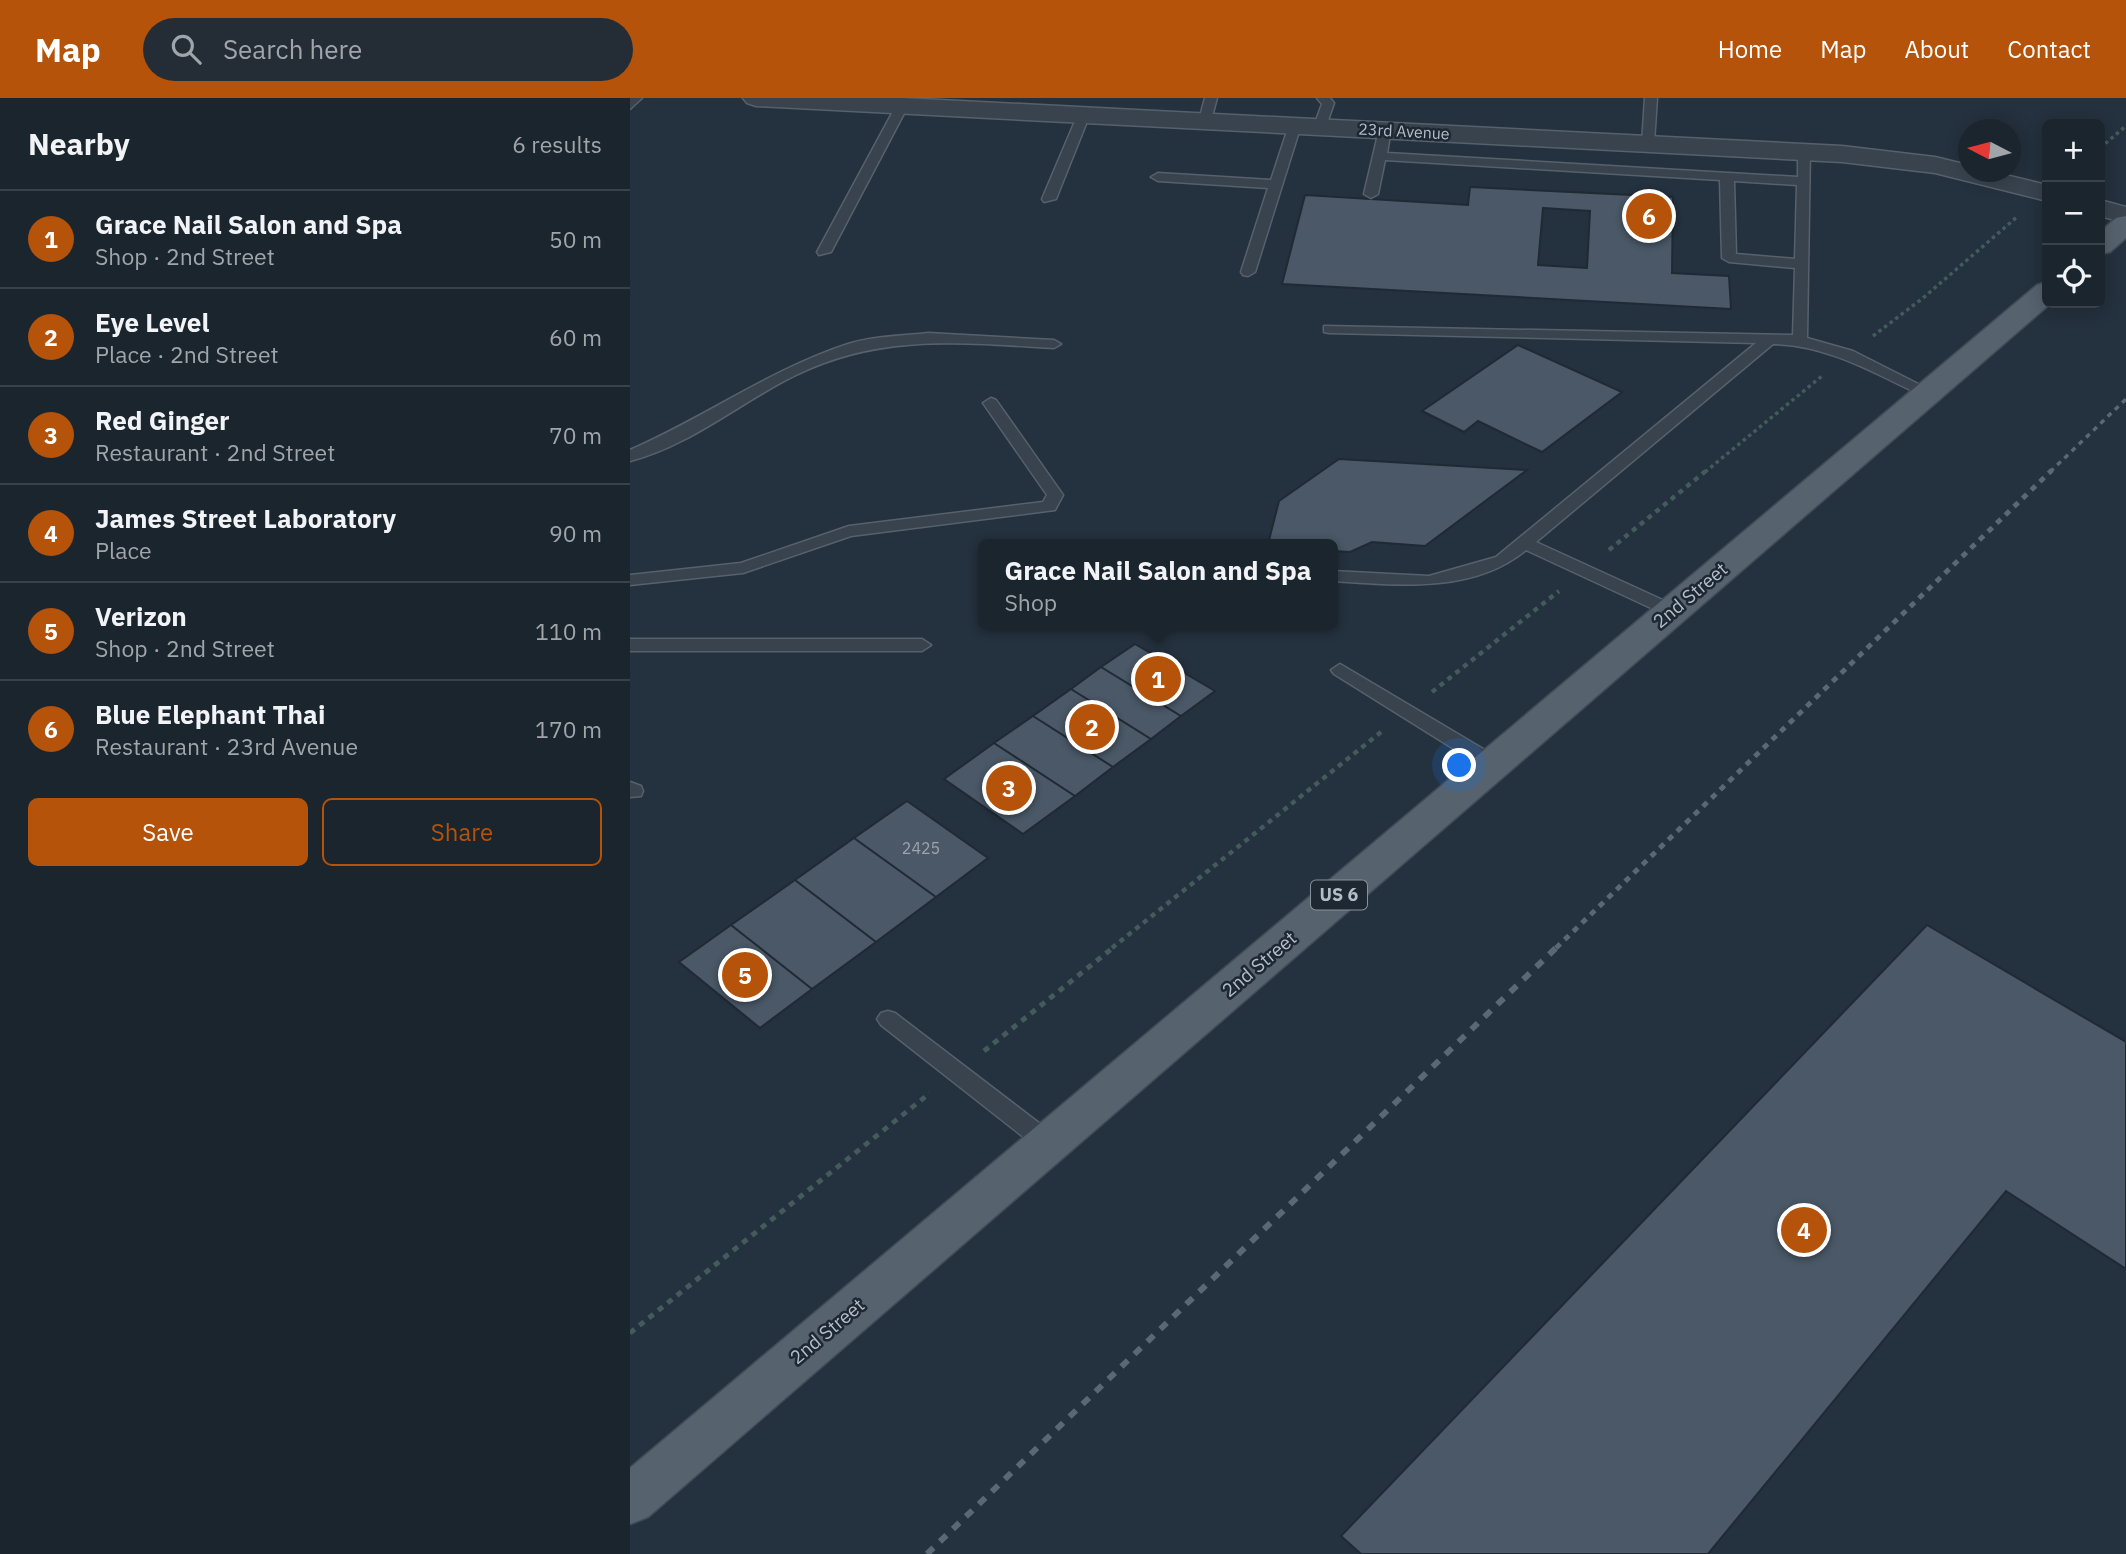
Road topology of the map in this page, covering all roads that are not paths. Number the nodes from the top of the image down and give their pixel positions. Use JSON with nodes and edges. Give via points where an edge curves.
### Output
{"nodes":[{"id":1,"x":636,"y":98,"type":"edge"},
{"id":2,"x":756,"y":98,"type":"edge"},
{"id":3,"x":1323,"y":98,"type":"edge"},
{"id":4,"x":1651,"y":98,"type":"edge"},
{"id":5,"x":903,"y":104,"type":"junction"},
{"id":6,"x":995,"y":104,"type":"edge"},
{"id":7,"x":630,"y":106,"type":"edge"},
{"id":8,"x":1208,"y":109,"type":"edge"},
{"id":9,"x":1084,"y":114,"type":"junction"},
{"id":10,"x":1307,"y":126,"type":"junction"},
{"id":11,"x":1385,"y":130,"type":"junction"},
{"id":12,"x":1648,"y":144,"type":"junction"},
{"id":13,"x":1805,"y":152,"type":"junction"},
{"id":14,"x":1379,"y":156,"type":"junction"},
{"id":15,"x":1727,"y":176,"type":"junction"},
{"id":16,"x":1158,"y":177,"type":"dead end"},
{"id":17,"x":1804,"y":181,"type":"junction"},
{"id":18,"x":1276,"y":184,"type":"junction"},
{"id":19,"x":2042,"y":192,"type":"edge"},
{"id":20,"x":1371,"y":194,"type":"dead end"},
{"id":21,"x":1049,"y":199,"type":"dead end"},
{"id":22,"x":2105,"y":209,"type":"edge"},
{"id":23,"x":2126,"y":215,"type":"edge"},
{"id":24,"x":2126,"y":224,"type":"edge"},
{"id":25,"x":2101,"y":245,"type":"edge"},
{"id":26,"x":824,"y":252,"type":"dead end"},
{"id":27,"x":1802,"y":264,"type":"junction"},
{"id":28,"x":1248,"y":272,"type":"dead end"},
{"id":29,"x":2042,"y":295,"type":"edge"},
{"id":30,"x":1329,"y":329,"type":"dead end"},
{"id":31,"x":1769,"y":340,"type":"junction"},
{"id":32,"x":1800,"y":340,"type":"junction"},
{"id":33,"x":1054,"y":344,"type":"dead end"},
{"id":34,"x":1928,"y":393,"type":"junction"},
{"id":35,"x":991,"y":403,"type":"dead end"},
{"id":36,"x":630,"y":456,"type":"edge"},
{"id":37,"x":1525,"y":543,"type":"junction"},
{"id":38,"x":1338,"y":576,"type":"edge"},
{"id":39,"x":630,"y":580,"type":"edge"},
{"id":40,"x":1672,"y":611,"type":"junction"},
{"id":41,"x":630,"y":645,"type":"edge"},
{"id":42,"x":922,"y":645,"type":"dead end"},
{"id":43,"x":1340,"y":670,"type":"dead end"},
{"id":44,"x":1493,"y":764,"type":"junction"},
{"id":45,"x":888,"y":1019,"type":"dead end"},
{"id":46,"x":1048,"y":1143,"type":"junction"},
{"id":47,"x":632,"y":1493,"type":"edge"}],
"edges":[{"from":1,"to":7,"type":"lane"},
{"from":2,"to":5,"type":"street","name":"23rd Avenue"},
{"from":3,"to":10,"type":"lane","via":[[1328,103]]},
{"from":4,"to":12,"type":"lane"},
{"from":5,"to":6,"type":"street","name":"23rd Avenue"},
{"from":5,"to":26,"type":"lane"},
{"from":6,"to":9,"type":"street","name":"23rd Avenue"},
{"from":8,"to":9,"type":"street","name":"23rd Avenue"},
{"from":8,"to":10,"type":"street","name":"23rd Avenue"},
{"from":9,"to":21,"type":"lane"},
{"from":10,"to":11,"type":"street","name":"23rd Avenue"},
{"from":10,"to":18,"type":"lane"},
{"from":11,"to":12,"type":"street","name":"23rd Avenue"},
{"from":11,"to":14,"type":"lane"},
{"from":12,"to":13,"type":"street","name":"23rd Avenue"},
{"from":13,"to":17,"type":"lane"},
{"from":13,"to":19,"type":"street","name":"23rd Avenue","via":[[1935,165]]},
{"from":14,"to":15,"type":"lane"},
{"from":14,"to":20,"type":"lane"},
{"from":15,"to":17,"type":"lane"},
{"from":15,"to":27,"type":"lane","via":[[1729,258]]},
{"from":16,"to":18,"type":"lane"},
{"from":17,"to":27,"type":"lane"},
{"from":18,"to":28,"type":"lane"},
{"from":22,"to":23,"type":"street"},
{"from":24,"to":25,"type":"main road"},
{"from":27,"to":32,"type":"lane"},
{"from":29,"to":34,"type":"main road","name":"2nd Street","number":"US 6"},
{"from":30,"to":31,"type":"lane"},
{"from":31,"to":32,"type":"lane"},
{"from":31,"to":37,"type":"lane"},
{"from":32,"to":34,"type":"lane","via":[[1848,354]]},
{"from":33,"to":36,"type":"lane","via":[[928,337],[854,347],[792,371]]},
{"from":34,"to":40,"type":"main road","name":"2nd Street","number":"US 6"},
{"from":35,"to":39,"type":"lane","via":[[1055,495],[1049,506],[849,531],[743,568]]},
{"from":37,"to":38,"type":"lane","via":[[1502,561],[1429,581]]},
{"from":37,"to":40,"type":"lane"},
{"from":40,"to":44,"type":"main road","name":"2nd Street","number":"US 6"},
{"from":41,"to":42,"type":"lane"},
{"from":43,"to":44,"type":"lane"},
{"from":44,"to":46,"type":"main road","name":"2nd Street","number":"US 6"},
{"from":45,"to":46,"type":"lane"},
{"from":46,"to":47,"type":"main road","name":"2nd Street","number":"US 6"}]}
